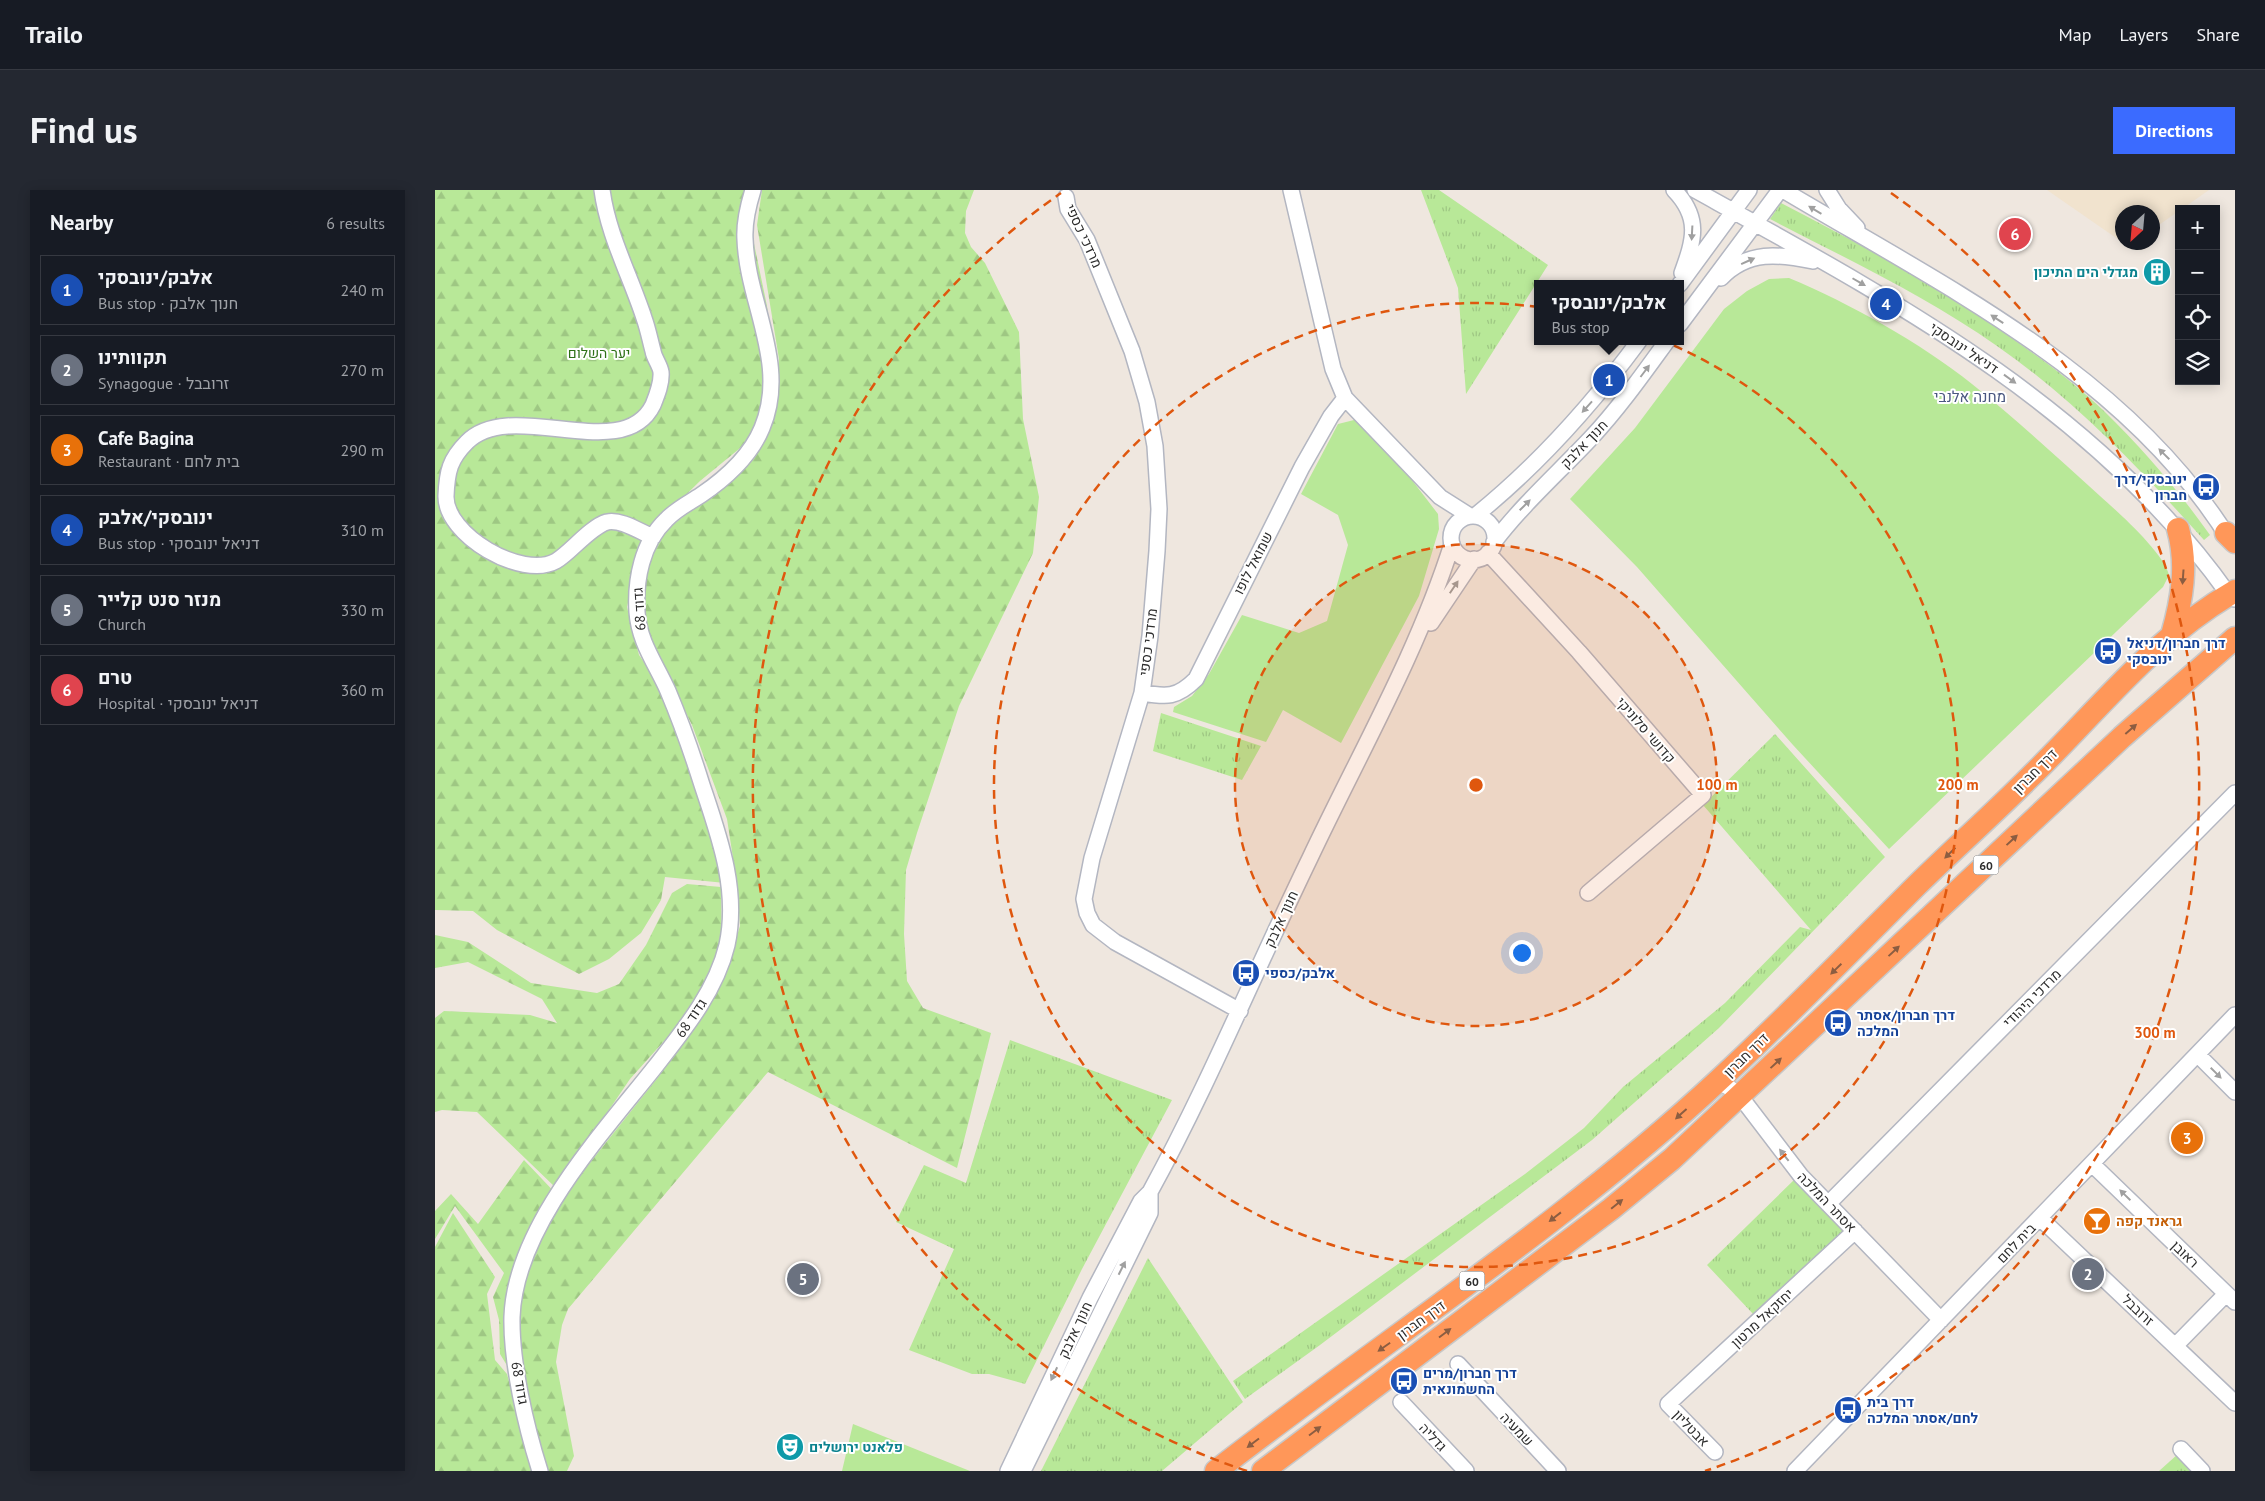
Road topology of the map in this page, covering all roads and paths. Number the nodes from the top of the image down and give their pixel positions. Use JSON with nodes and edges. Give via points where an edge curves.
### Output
{"nodes":[{"id":1,"x":602,"y":190,"type":"edge"},
{"id":2,"x":753,"y":190,"type":"edge"},
{"id":3,"x":1291,"y":190,"type":"edge"},
{"id":4,"x":1675,"y":190,"type":"edge"},
{"id":5,"x":1695,"y":190,"type":"edge"},
{"id":6,"x":1749,"y":190,"type":"edge"},
{"id":7,"x":1781,"y":190,"type":"edge"},
{"id":8,"x":1827,"y":190,"type":"edge"},
{"id":9,"x":1066,"y":196,"type":"dead end"},
{"id":10,"x":1733,"y":211,"type":"junction"},
{"id":11,"x":1756,"y":224,"type":"junction"},
{"id":12,"x":1872,"y":244,"type":"junction"},
{"id":13,"x":1827,"y":264,"type":"junction"},
{"id":14,"x":1680,"y":280,"type":"edge"},
{"id":15,"x":1682,"y":280,"type":"edge"},
{"id":16,"x":1684,"y":319,"type":"edge"},
{"id":17,"x":1684,"y":319,"type":"edge"},
{"id":18,"x":1636,"y":345,"type":"edge"},
{"id":19,"x":1664,"y":345,"type":"edge"},
{"id":20,"x":1345,"y":398,"type":"junction"},
{"id":21,"x":1440,"y":497,"type":"junction"},
{"id":22,"x":1472,"y":516,"type":"junction"},
{"id":23,"x":1454,"y":528,"type":"junction"},
{"id":24,"x":2179,"y":529,"type":"junction"},
{"id":25,"x":653,"y":538,"type":"junction"},
{"id":26,"x":2232,"y":541,"type":"edge"},
{"id":27,"x":1452,"y":544,"type":"junction"},
{"id":28,"x":1491,"y":548,"type":"junction"},
{"id":29,"x":1474,"y":559,"type":"junction"},
{"id":30,"x":2233,"y":595,"type":"edge"},
{"id":31,"x":2171,"y":635,"type":"junction"},
{"id":32,"x":2235,"y":638,"type":"edge"},
{"id":33,"x":1402,"y":674,"type":"junction"},
{"id":34,"x":1142,"y":693,"type":"junction"},
{"id":35,"x":2235,"y":793,"type":"edge"},
{"id":36,"x":1588,"y":893,"type":"dead end"},
{"id":37,"x":1240,"y":1012,"type":"junction"},
{"id":38,"x":2235,"y":1015,"type":"edge"},
{"id":39,"x":2198,"y":1055,"type":"junction"},
{"id":40,"x":1717,"y":1082,"type":"junction"},
{"id":41,"x":2235,"y":1092,"type":"edge"},
{"id":42,"x":1740,"y":1096,"type":"junction"},
{"id":43,"x":2093,"y":1164,"type":"junction"},
{"id":44,"x":1150,"y":1192,"type":"junction"},
{"id":45,"x":1828,"y":1204,"type":"junction"},
{"id":46,"x":2041,"y":1218,"type":"junction"},
{"id":47,"x":1855,"y":1231,"type":"junction"},
{"id":48,"x":2231,"y":1298,"type":"edge"},
{"id":49,"x":1941,"y":1320,"type":"junction"},
{"id":50,"x":2175,"y":1346,"type":"junction"},
{"id":51,"x":1458,"y":1364,"type":"dead end"},
{"id":52,"x":1401,"y":1402,"type":"dead end"},
{"id":53,"x":2235,"y":1403,"type":"edge"},
{"id":54,"x":1668,"y":1404,"type":"joint"},
{"id":55,"x":2181,"y":1449,"type":"dead end"},
{"id":56,"x":1715,"y":1452,"type":"dead end"},
{"id":57,"x":540,"y":1471,"type":"edge"},
{"id":58,"x":1008,"y":1471,"type":"edge"},
{"id":59,"x":1023,"y":1471,"type":"edge"},
{"id":60,"x":1217,"y":1471,"type":"edge"},
{"id":61,"x":1263,"y":1471,"type":"edge"},
{"id":62,"x":1466,"y":1471,"type":"edge"},
{"id":63,"x":1558,"y":1471,"type":"edge"},
{"id":64,"x":1795,"y":1471,"type":"edge"},
{"id":65,"x":2202,"y":1471,"type":"edge"}],
"edges":[{"from":1,"to":25,"type":"street","via":[[606,217],[661,371],[658,394],[647,416],[613,431],[517,425],[472,437],[455,454],[447,474],[446,504],[463,532],[486,550],[518,563],[540,565],[556,561],[607,522],[624,524]]},
{"from":2,"to":25,"type":"street","name":"גדוד 68","via":[[745,240],[770,359],[769,408],[755,442],[738,466],[664,521]]},
{"from":3,"to":20,"type":"street","via":[[1333,369]]},
{"from":4,"to":14,"type":"street","one_way":true,"via":[[1686,202],[1694,233]]},
{"from":5,"to":10,"type":"street","name":"דניאל ינובסקי"},
{"from":6,"to":10,"type":"street"},
{"from":7,"to":11,"type":"street"},
{"from":12,"to":7,"type":"street","one_way":true},
{"from":8,"to":12,"type":"street","via":[[1839,209]]},
{"from":9,"to":34,"type":"street","name":"מרדכי כספי","via":[[1068,209],[1087,240],[1132,351],[1147,402],[1155,446],[1159,509],[1157,552]]},
{"from":10,"to":11,"type":"street","name":"דניאל ינובסקי"},
{"from":10,"to":15,"type":"street"},
{"from":11,"to":13,"type":"street","name":"דניאל ינובסקי"},
{"from":11,"to":16,"type":"street"},
{"from":26,"to":12,"type":"street","one_way":true,"via":[[2182,472],[2107,401],[2051,354],[1968,300]]},
{"from":17,"to":13,"type":"street","one_way":true,"via":[[1726,273],[1754,257],[1782,254]]},
{"from":13,"to":24,"type":"street","name":"דניאל ינובסקי","one_way":true,"via":[[1969,349],[2040,401],[2124,472]]},
{"from":18,"to":22,"type":"street","name":"חנוך אלבק","one_way":true,"via":[[1574,422],[1499,497]]},
{"from":28,"to":19,"type":"street","name":"חנוך אלבק","one_way":true,"via":[[1516,513],[1613,414]]},
{"from":20,"to":21,"type":"street"},
{"from":20,"to":34,"type":"street","name":"שמואל לופו","via":[[1301,468],[1196,679],[1185,690],[1168,697]]},
{"from":21,"to":22,"type":"street"},
{"from":21,"to":23,"type":"street"},
{"from":22,"to":23,"type":"street","via":[[1461,520]]},
{"from":22,"to":28,"type":"street","via":[[1484,519],[1493,528]]},
{"from":23,"to":27,"type":"street"},
{"from":24,"to":30,"type":"street","name":"דניאל ינובסקי"},
{"from":24,"to":31,"type":"highway","one_way":true,"via":[[2184,568]]},
{"from":25,"to":57,"type":"street","name":"גדוד 68","via":[[641,562],[636,591],[639,631],[681,722],[723,851],[731,905],[730,930],[715,980],[700,1005],[677,1040],[563,1185],[546,1212],[525,1261],[514,1304],[514,1348]]},
{"from":27,"to":29,"type":"street","via":[[1459,554]]},
{"from":27,"to":33,"type":"street","name":"חנוך אלבק","via":[[1434,599]]},
{"from":28,"to":29,"type":"street","via":[[1483,557]]},
{"from":28,"to":36,"type":"street","name":"קדושי סלוניקי","via":[[1703,795]]},
{"from":33,"to":29,"type":"street","name":"חנוך אלבק","one_way":true},
{"from":30,"to":31,"type":"highway","name":"דרך חברון","number":"60"},
{"from":31,"to":40,"type":"highway","name":"דרך חברון","number":"60","one_way":true,"via":[[1839,966]]},
{"from":42,"to":32,"type":"highway","name":"דרך חברון","number":"60","one_way":true,"via":[[2122,737]]},
{"from":33,"to":37,"type":"street","name":"חנוך אלבק","via":[[1307,864]]},
{"from":34,"to":37,"type":"street","name":"מרדכי כספי","via":[[1092,858],[1084,899],[1087,913],[1101,932],[1115,942]]},
{"from":35,"to":45,"type":"street","name":"מרדכי היהודי"},
{"from":37,"to":44,"type":"street","name":"חנוך אלבק"},
{"from":38,"to":39,"type":"street","name":"בית לחם"},
{"from":39,"to":41,"type":"street","one_way":true},
{"from":39,"to":43,"type":"street","name":"בית לחם"},
{"from":40,"to":42,"type":"street","name":"אסתר המלכה"},
{"from":40,"to":60,"type":"highway","name":"דרך חברון","number":"60","one_way":true,"via":[[1624,1163],[1434,1310]]},
{"from":45,"to":42,"type":"street","name":"אסתר המלכה","one_way":true,"via":[[1787,1160]]},
{"from":61,"to":42,"type":"highway","name":"דרך חברון","number":"60","one_way":true,"via":[[1611,1210]]},
{"from":43,"to":46,"type":"street","name":"בית לחם"},
{"from":48,"to":43,"type":"street","name":"ראובן","one_way":true},
{"from":44,"to":58,"type":"street","name":"חנוך אלבק","one_way":true,"via":[[1141,1201],[1090,1298]]},
{"from":59,"to":44,"type":"street","name":"חנוך אלבק","one_way":true,"via":[[1150,1213]]},
{"from":45,"to":47,"type":"street","name":"אסתר המלכה"},
{"from":46,"to":49,"type":"street","name":"בית לחם"},
{"from":46,"to":50,"type":"street","name":"זרובבל"},
{"from":47,"to":49,"type":"street","name":"אסתר המלכה"},
{"from":47,"to":54,"type":"street","name":"יחזקאל מרטון"},
{"from":48,"to":50,"type":"street"},
{"from":49,"to":64,"type":"street","name":"בית לחם"},
{"from":50,"to":53,"type":"street","name":"זרובבל"},
{"from":51,"to":63,"type":"street","name":"שמעיה"},
{"from":52,"to":62,"type":"street","name":"גדליה"},
{"from":54,"to":56,"type":"street","name":"אבטליון"},
{"from":55,"to":65,"type":"street"}]}
